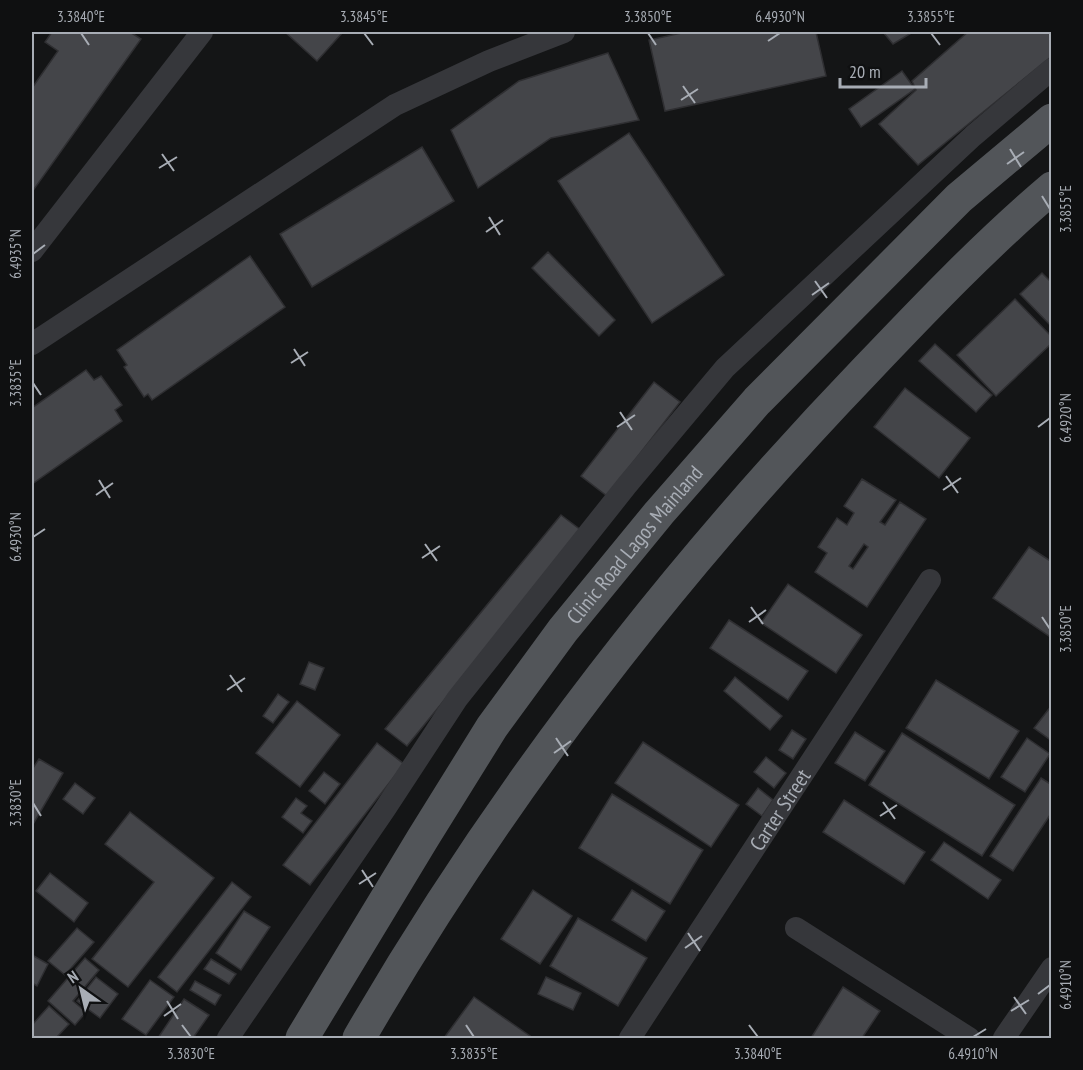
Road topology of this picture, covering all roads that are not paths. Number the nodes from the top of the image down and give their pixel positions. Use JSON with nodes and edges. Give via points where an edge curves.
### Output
{"nodes":[{"id":1,"x":202,"y":32,"type":"edge"},
{"id":2,"x":564,"y":32,"type":"edge"},
{"id":3,"x":1052,"y":69,"type":"edge"},
{"id":4,"x":1052,"y":120,"type":"edge"},
{"id":5,"x":1052,"y":188,"type":"edge"},
{"id":6,"x":32,"y":251,"type":"edge"},
{"id":7,"x":32,"y":344,"type":"edge"},
{"id":8,"x":930,"y":580,"type":"dead end"},
{"id":9,"x":796,"y":928,"type":"dead end"},
{"id":10,"x":1052,"y":968,"type":"edge"},
{"id":11,"x":228,"y":1038,"type":"edge"},
{"id":12,"x":302,"y":1038,"type":"edge"},
{"id":13,"x":359,"y":1038,"type":"edge"},
{"id":14,"x":630,"y":1038,"type":"edge"},
{"id":15,"x":969,"y":1038,"type":"edge"},
{"id":16,"x":1004,"y":1038,"type":"edge"}],
"edges":[{"from":1,"to":6,"type":"street"},
{"from":2,"to":7,"type":"street","via":[[489,61],[395,105]]},
{"from":3,"to":11,"type":"street","via":[[973,136],[725,368],[457,699]]},
{"from":4,"to":12,"type":"main road","name":"Clinic Road Lagos Mainland","via":[[959,198],[757,401],[563,630],[492,728]]},
{"from":5,"to":13,"type":"main road","via":[[914,319],[804,434],[636,631],[482,843]]},
{"from":8,"to":14,"type":"street","name":"Carter Street"},
{"from":9,"to":15,"type":"street"},
{"from":10,"to":16,"type":"street"}]}
